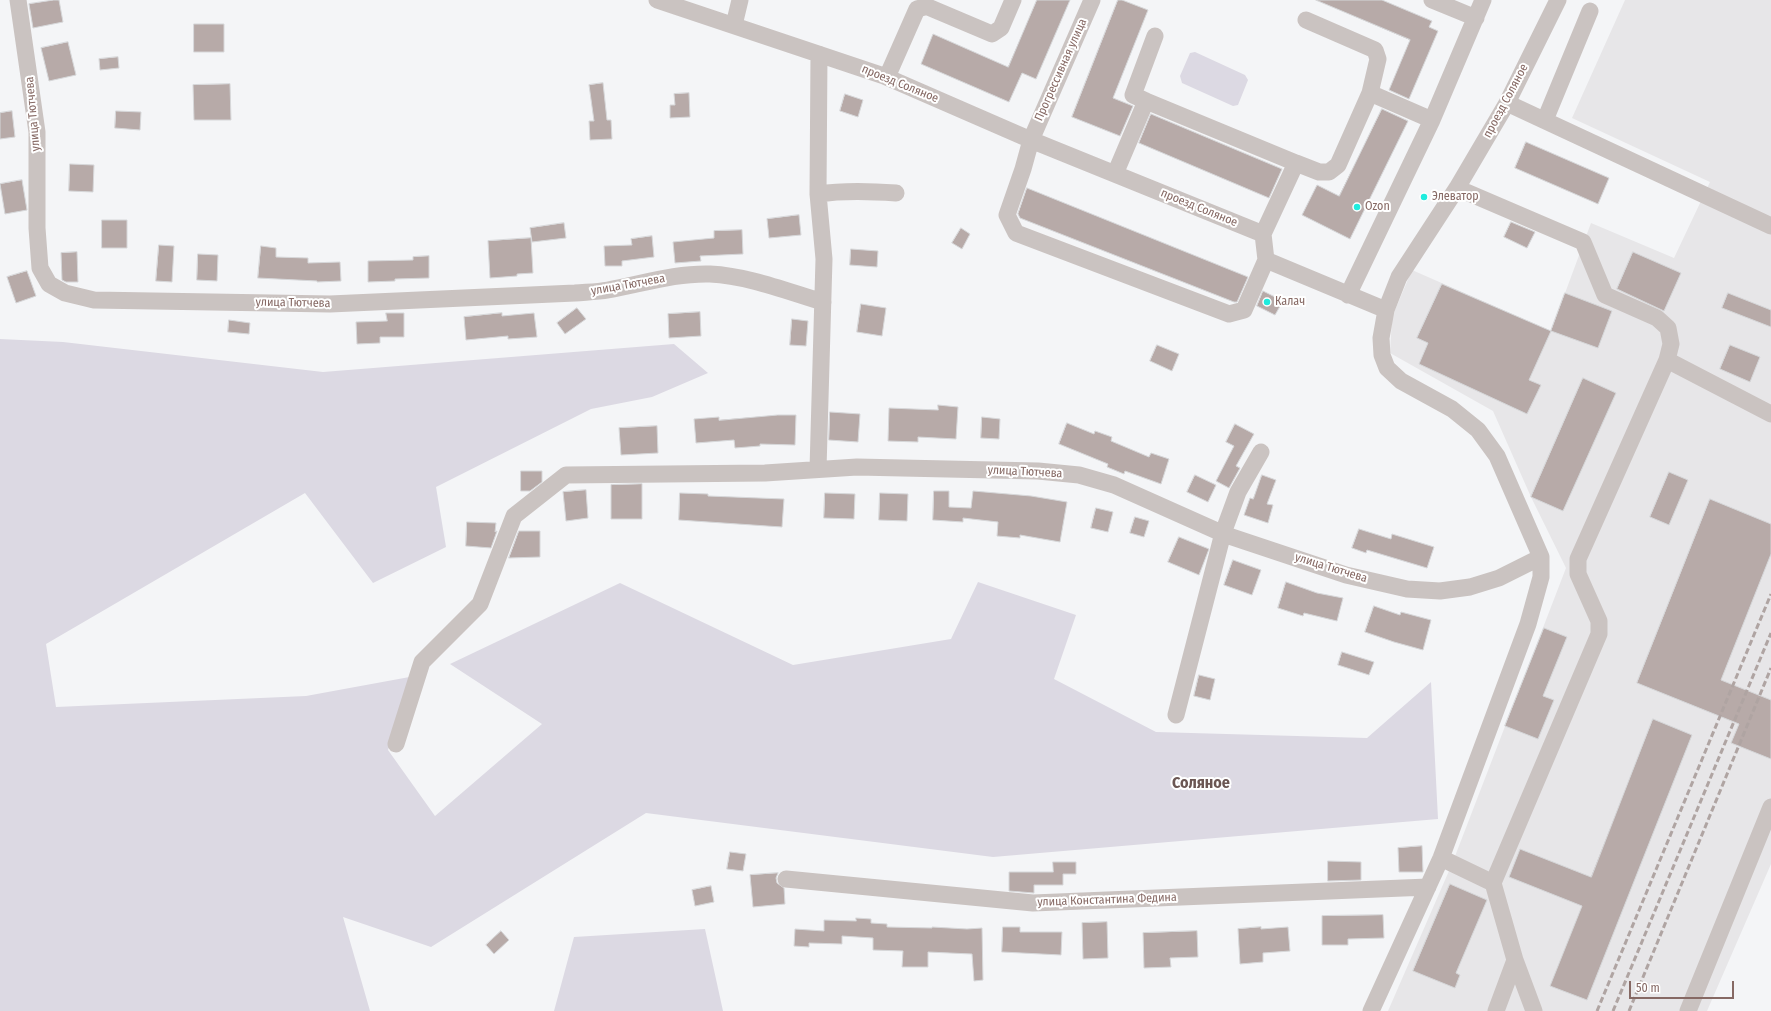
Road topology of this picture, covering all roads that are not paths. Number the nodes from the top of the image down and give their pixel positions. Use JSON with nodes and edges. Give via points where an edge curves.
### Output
{"nodes":[{"id":1,"x":18,"y":0,"type":"edge"},
{"id":2,"x":657,"y":0,"type":"edge"},
{"id":3,"x":740,"y":0,"type":"edge"},
{"id":4,"x":1013,"y":0,"type":"edge"},
{"id":5,"x":1092,"y":0,"type":"edge"},
{"id":6,"x":1432,"y":0,"type":"edge"},
{"id":7,"x":1483,"y":0,"type":"edge"},
{"id":8,"x":1558,"y":0,"type":"edge"},
{"id":9,"x":1590,"y":11,"type":"dead end"},
{"id":10,"x":1476,"y":18,"type":"junction"},
{"id":11,"x":1306,"y":20,"type":"dead end"},
{"id":12,"x":734,"y":25,"type":"junction"},
{"id":13,"x":1155,"y":36,"type":"dead end"},
{"id":14,"x":819,"y":54,"type":"junction"},
{"id":15,"x":887,"y":77,"type":"junction"},
{"id":16,"x":1370,"y":93,"type":"junction"},
{"id":17,"x":1146,"y":101,"type":"junction"},
{"id":18,"x":1507,"y":103,"type":"junction"},
{"id":19,"x":1432,"y":120,"type":"junction"},
{"id":20,"x":1544,"y":120,"type":"junction"},
{"id":21,"x":1031,"y":140,"type":"junction"},
{"id":22,"x":1296,"y":163,"type":"junction"},
{"id":23,"x":1115,"y":174,"type":"junction"},
{"id":24,"x":1457,"y":188,"type":"junction"},
{"id":25,"x":896,"y":193,"type":"dead end"},
{"id":26,"x":818,"y":194,"type":"junction"},
{"id":27,"x":1771,"y":226,"type":"edge"},
{"id":28,"x":1263,"y":234,"type":"junction"},
{"id":29,"x":1266,"y":260,"type":"junction"},
{"id":30,"x":1348,"y":295,"type":"junction"},
{"id":31,"x":823,"y":302,"type":"junction"},
{"id":32,"x":1386,"y":310,"type":"junction"},
{"id":33,"x":1667,"y":360,"type":"junction"},
{"id":34,"x":1768,"y":409,"type":"edge"},
{"id":35,"x":1261,"y":452,"type":"dead end"},
{"id":36,"x":818,"y":469,"type":"junction"},
{"id":37,"x":1223,"y":533,"type":"junction"},
{"id":38,"x":1540,"y":557,"type":"junction"},
{"id":39,"x":1176,"y":714,"type":"dead end"},
{"id":40,"x":396,"y":744,"type":"dead end"},
{"id":41,"x":1771,"y":806,"type":"edge"},
{"id":42,"x":1441,"y":858,"type":"junction"},
{"id":43,"x":786,"y":879,"type":"dead end"},
{"id":44,"x":1493,"y":882,"type":"junction"},
{"id":45,"x":1428,"y":887,"type":"junction"},
{"id":46,"x":1515,"y":960,"type":"junction"},
{"id":47,"x":1371,"y":1011,"type":"edge"},
{"id":48,"x":1496,"y":1011,"type":"edge"},
{"id":49,"x":1534,"y":1011,"type":"edge"},
{"id":50,"x":1688,"y":1011,"type":"edge"}],
"edges":[{"from":1,"to":31,"type":"street","name":"улица Тютчева","via":[[37,132],[37,228],[40,268],[49,284],[65,293],[94,300],[330,304],[575,293],[607,290],[658,279],[711,274],[748,280]]},
{"from":2,"to":12,"type":"street","name":"проезд Соляное"},
{"from":3,"to":12,"type":"street"},
{"from":4,"to":15,"type":"street","via":[[1001,28],[992,34],[928,7],[917,9]]},
{"from":5,"to":21,"type":"street","name":"Прогрессивная улица"},
{"from":6,"to":10,"type":"street"},
{"from":7,"to":10,"type":"street"},
{"from":8,"to":18,"type":"street","name":"проезд Соляное"},
{"from":9,"to":20,"type":"street"},
{"from":10,"to":19,"type":"street"},
{"from":11,"to":16,"type":"street","via":[[1375,50],[1378,59]]},
{"from":12,"to":14,"type":"street","name":"проезд Соляное"},
{"from":13,"to":17,"type":"street","via":[[1133,95]]},
{"from":14,"to":15,"type":"street","name":"проезд Соляное"},
{"from":14,"to":26,"type":"street"},
{"from":15,"to":21,"type":"street","name":"проезд Соляное"},
{"from":16,"to":19,"type":"street"},
{"from":16,"to":22,"type":"street","via":[[1338,165],[1329,172],[1320,172]]},
{"from":17,"to":22,"type":"street"},
{"from":17,"to":23,"type":"street"},
{"from":18,"to":20,"type":"street"},
{"from":18,"to":24,"type":"street","name":"проезд Соляное"},
{"from":19,"to":30,"type":"street"},
{"from":20,"to":27,"type":"street"},
{"from":21,"to":23,"type":"street","name":"проезд Соляное"},
{"from":21,"to":29,"type":"street","name":"Прогрессивная улица","via":[[1007,215],[1016,233],[1229,314],[1244,310]]},
{"from":22,"to":28,"type":"street"},
{"from":23,"to":28,"type":"street","name":"проезд Соляное"},
{"from":24,"to":32,"type":"street","name":"проезд Соляное","via":[[1399,277]]},
{"from":24,"to":33,"type":"street","via":[[1583,242],[1605,295],[1657,318],[1668,328],[1671,344]]},
{"from":25,"to":26,"type":"street","via":[[864,190]]},
{"from":26,"to":31,"type":"street","via":[[824,259]]},
{"from":28,"to":29,"type":"street"},
{"from":29,"to":30,"type":"street"},
{"from":30,"to":32,"type":"street"},
{"from":31,"to":36,"type":"street"},
{"from":32,"to":38,"type":"street","via":[[1381,338],[1382,355],[1387,368],[1400,381],[1452,409],[1478,430],[1497,456]]},
{"from":33,"to":34,"type":"street"},
{"from":33,"to":44,"type":"street","via":[[1578,559],[1578,574],[1599,621],[1599,634]]},
{"from":35,"to":37,"type":"street","via":[[1238,492]]},
{"from":36,"to":37,"type":"street","name":"улица Тютчева","via":[[888,467],[1038,471],[1079,475],[1114,485]]},
{"from":36,"to":40,"type":"street","name":"улица Тютчева","via":[[765,473],[566,475],[514,516],[480,604],[422,662]]},
{"from":37,"to":38,"type":"street","name":"улица Тютчева","via":[[1346,575],[1407,589],[1440,591],[1470,586],[1499,578]]},
{"from":37,"to":39,"type":"street"},
{"from":38,"to":42,"type":"street","via":[[1541,577],[1528,624]]},
{"from":41,"to":50,"type":"street"},
{"from":42,"to":44,"type":"street"},
{"from":42,"to":45,"type":"street"},
{"from":43,"to":45,"type":"street","name":"улица Константина Федина","via":[[1033,903]]},
{"from":44,"to":46,"type":"street"},
{"from":45,"to":47,"type":"street"},
{"from":46,"to":48,"type":"street"},
{"from":46,"to":49,"type":"street"}]}
